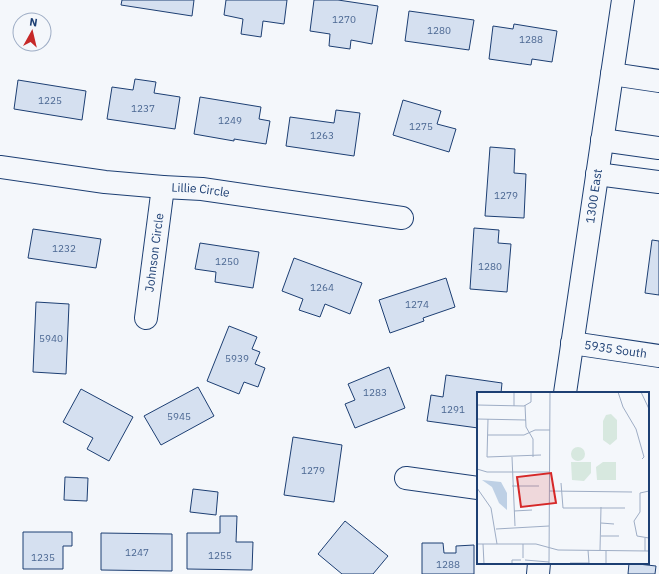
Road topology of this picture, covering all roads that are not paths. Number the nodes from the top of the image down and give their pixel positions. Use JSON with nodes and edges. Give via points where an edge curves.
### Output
{"nodes":[{"id":1,"x":623,"y":0,"type":"edge"},
{"id":2,"x":612,"y":74,"type":"junction"},
{"id":3,"x":659,"y":81,"type":"edge"},
{"id":4,"x":602,"y":140,"type":"junction"},
{"id":5,"x":659,"y":148,"type":"edge"},
{"id":6,"x":0,"y":167,"type":"edge"},
{"id":7,"x":597,"y":174,"type":"junction"},
{"id":8,"x":659,"y":182,"type":"edge"},
{"id":9,"x":163,"y":187,"type":"junction"},
{"id":10,"x":402,"y":218,"type":"dead end"},
{"id":11,"x":146,"y":318,"type":"dead end"},
{"id":12,"x":572,"y":343,"type":"junction"},
{"id":13,"x":659,"y":356,"type":"edge"},
{"id":14,"x":565,"y":392,"type":"edge"},
{"id":15,"x":406,"y":478,"type":"dead end"},
{"id":16,"x":477,"y":488,"type":"edge"},
{"id":17,"x":539,"y":564,"type":"edge"},
{"id":18,"x":538,"y":574,"type":"edge"}],
"edges":[{"from":1,"to":2,"type":"street","name":"1300 East"},
{"from":2,"to":3,"type":"street"},
{"from":2,"to":4,"type":"street","name":"1300 East"},
{"from":4,"to":5,"type":"street"},
{"from":4,"to":7,"type":"street","name":"1300 East"},
{"from":6,"to":9,"type":"street","name":"Lillie Circle"},
{"from":7,"to":8,"type":"street"},
{"from":7,"to":12,"type":"street","name":"1300 East"},
{"from":9,"to":10,"type":"street","name":"Lillie Circle","via":[[202,189]]},
{"from":9,"to":11,"type":"street","name":"Johnson Circle"},
{"from":12,"to":13,"type":"street","name":"5935 South"},
{"from":12,"to":14,"type":"street","name":"1300 East"},
{"from":15,"to":16,"type":"street"},
{"from":17,"to":18,"type":"street"}]}
